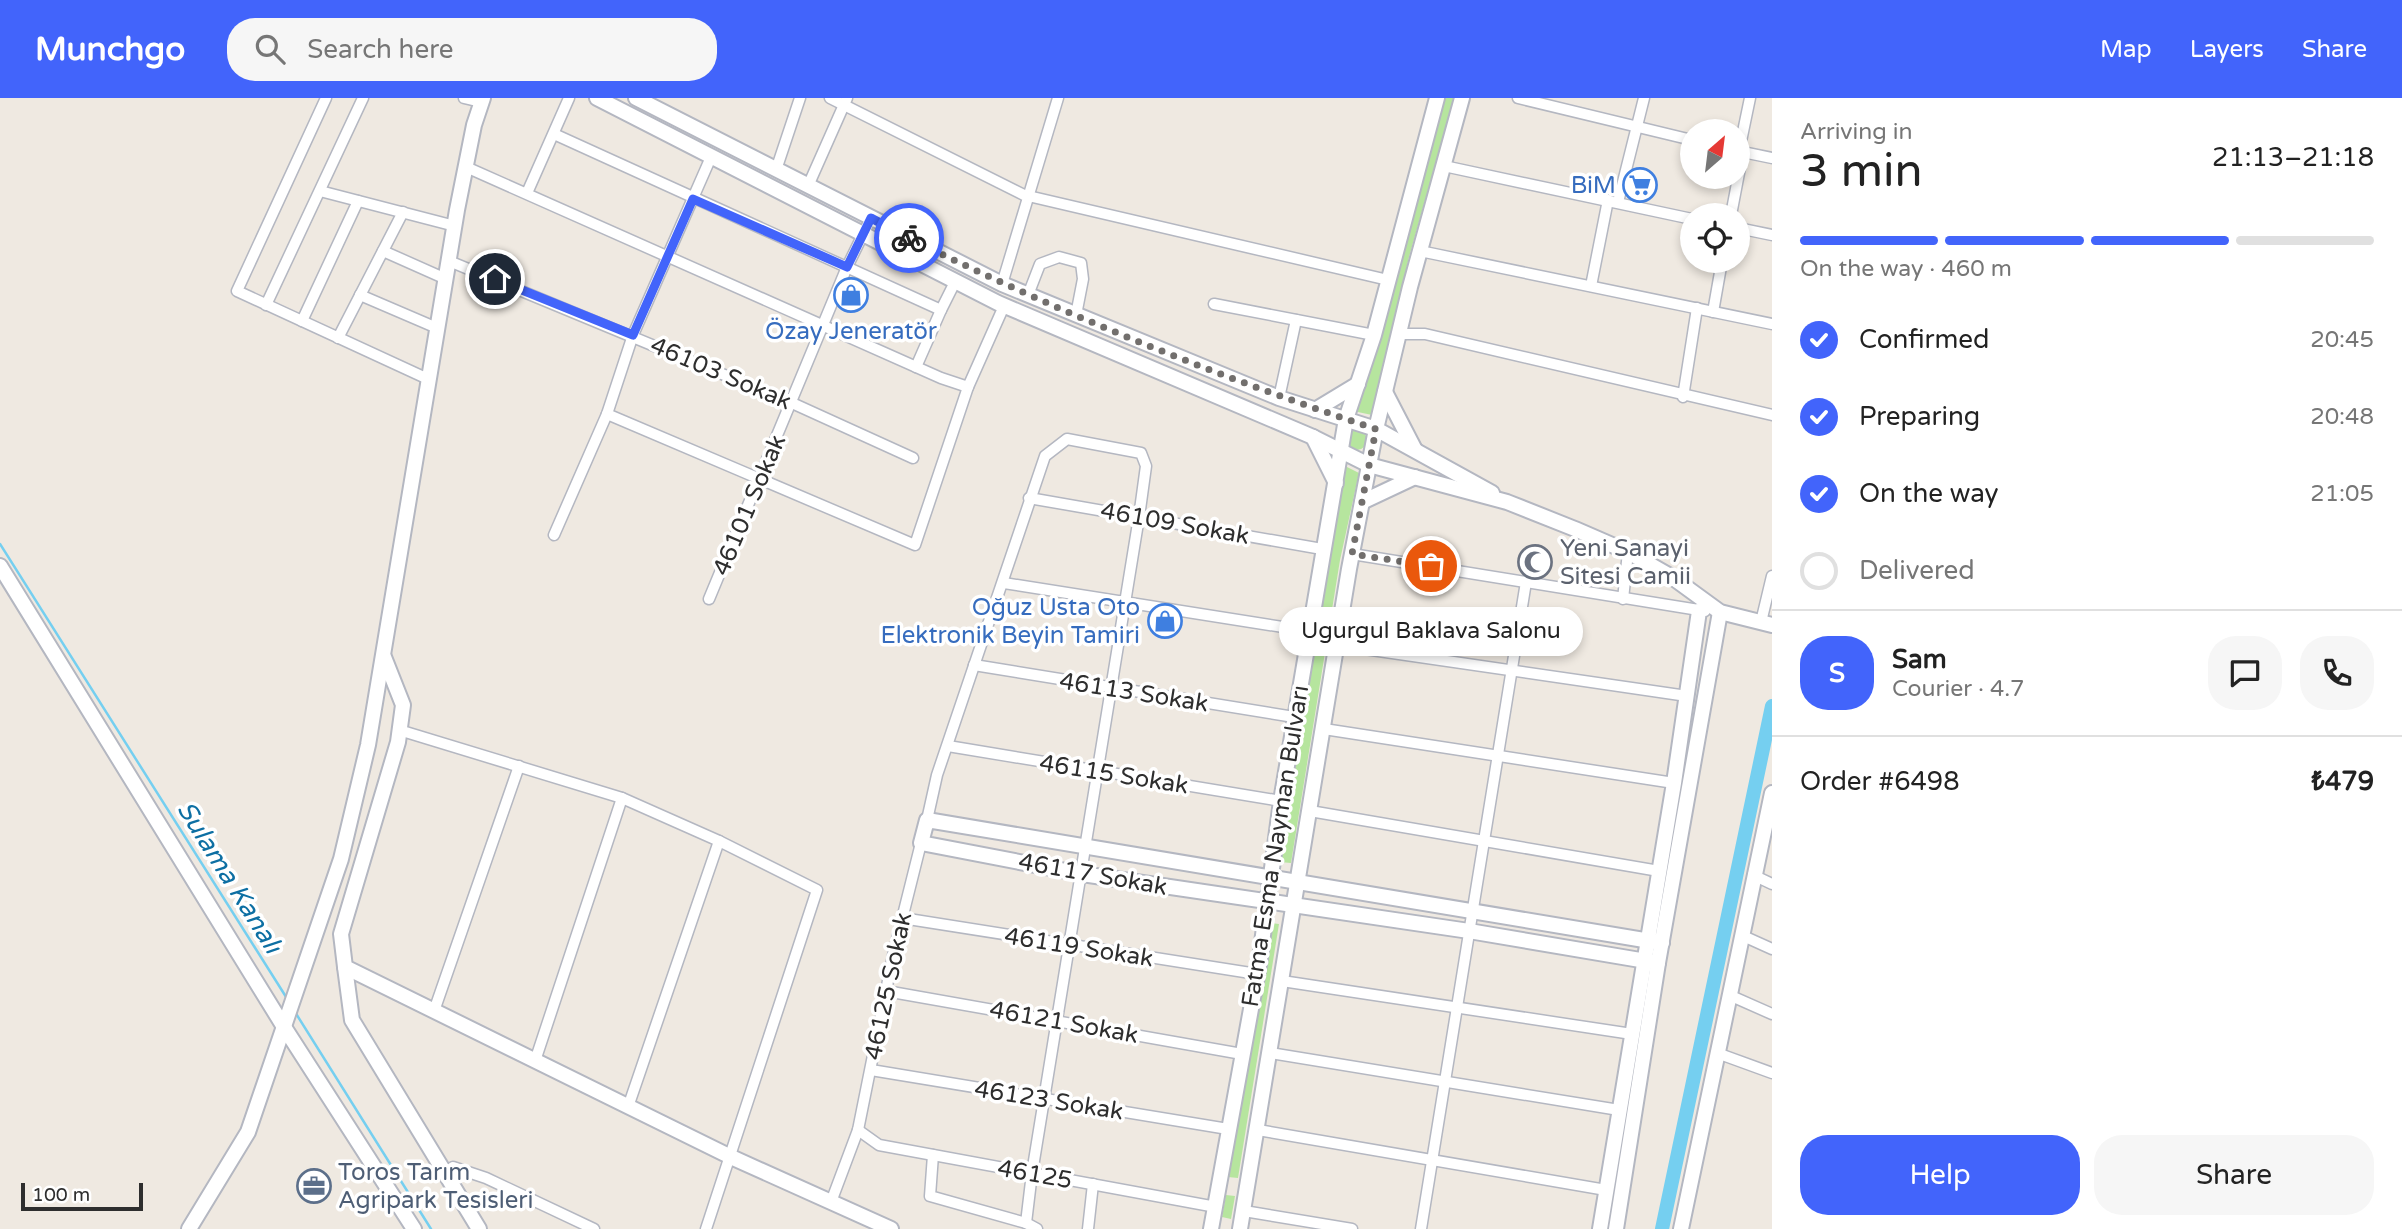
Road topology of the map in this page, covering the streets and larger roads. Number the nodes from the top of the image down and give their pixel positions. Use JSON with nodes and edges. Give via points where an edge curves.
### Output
{"nodes":[{"id":1,"x":326,"y":98,"type":"edge"},
{"id":2,"x":363,"y":98,"type":"edge"},
{"id":3,"x":464,"y":98,"type":"edge"},
{"id":4,"x":569,"y":98,"type":"edge"},
{"id":5,"x":597,"y":98,"type":"edge"},
{"id":6,"x":636,"y":98,"type":"edge"},
{"id":7,"x":800,"y":98,"type":"edge"},
{"id":8,"x":830,"y":98,"type":"edge"},
{"id":9,"x":1058,"y":98,"type":"edge"},
{"id":10,"x":1437,"y":98,"type":"edge"},
{"id":11,"x":1462,"y":98,"type":"edge"},
{"id":12,"x":1518,"y":98,"type":"edge"},
{"id":13,"x":1644,"y":98,"type":"edge"},
{"id":14,"x":1750,"y":98,"type":"edge"},
{"id":15,"x":482,"y":100,"type":"edge"},
{"id":16,"x":845,"y":102,"type":"edge"},
{"id":17,"x":1746,"y":119,"type":"edge"},
{"id":18,"x":1637,"y":127,"type":"junction"},
{"id":19,"x":554,"y":134,"type":"junction"},
{"id":20,"x":1680,"y":137,"type":"edge"},
{"id":21,"x":1750,"y":153,"type":"edge"},
{"id":22,"x":711,"y":157,"type":"junction"},
{"id":23,"x":1772,"y":158,"type":"edge"},
{"id":24,"x":1444,"y":166,"type":"junction"},
{"id":25,"x":466,"y":167,"type":"junction"},
{"id":26,"x":776,"y":170,"type":"junction"},
{"id":27,"x":808,"y":186,"type":"junction"},
{"id":28,"x":320,"y":191,"type":"junction"},
{"id":29,"x":527,"y":193,"type":"junction"},
{"id":30,"x":1029,"y":195,"type":"junction"},
{"id":31,"x":693,"y":199,"type":"junction"},
{"id":32,"x":358,"y":201,"type":"junction"},
{"id":33,"x":1613,"y":201,"type":"junction"},
{"id":34,"x":403,"y":212,"type":"junction"},
{"id":35,"x":1680,"y":216,"type":"edge"},
{"id":36,"x":871,"y":218,"type":"junction"},
{"id":37,"x":455,"y":226,"type":"junction"},
{"id":38,"x":1750,"y":230,"type":"edge"},
{"id":39,"x":862,"y":234,"type":"junction"},
{"id":40,"x":1772,"y":235,"type":"edge"},
{"id":41,"x":383,"y":251,"type":"junction"},
{"id":42,"x":1420,"y":251,"type":"junction"},
{"id":43,"x":668,"y":256,"type":"junction"},
{"id":44,"x":449,"y":261,"type":"junction"},
{"id":45,"x":847,"y":267,"type":"junction"},
{"id":46,"x":1720,"y":273,"type":"edge"},
{"id":47,"x":446,"y":279,"type":"junction"},
{"id":48,"x":1388,"y":280,"type":"junction"},
{"id":49,"x":955,"y":282,"type":"junction"},
{"id":50,"x":1002,"y":284,"type":"junction"},
{"id":51,"x":1591,"y":286,"type":"junction"},
{"id":52,"x":360,"y":295,"type":"junction"},
{"id":53,"x":1028,"y":295,"type":"junction"},
{"id":54,"x":1214,"y":304,"type":"dead end"},
{"id":55,"x":266,"y":305,"type":"junction"},
{"id":56,"x":1004,"y":306,"type":"junction"},
{"id":57,"x":1698,"y":308,"type":"junction"},
{"id":58,"x":941,"y":310,"type":"junction"},
{"id":59,"x":1713,"y":312,"type":"junction"},
{"id":60,"x":1076,"y":315,"type":"junction"},
{"id":61,"x":1296,"y":320,"type":"junction"},
{"id":62,"x":302,"y":321,"type":"junction"},
{"id":63,"x":824,"y":324,"type":"junction"},
{"id":64,"x":1772,"y":324,"type":"edge"},
{"id":65,"x":437,"y":328,"type":"junction"},
{"id":66,"x":1399,"y":334,"type":"junction"},
{"id":67,"x":633,"y":335,"type":"junction"},
{"id":68,"x":1374,"y":335,"type":"junction"},
{"id":69,"x":338,"y":338,"type":"junction"},
{"id":70,"x":916,"y":367,"type":"junction"},
{"id":71,"x":428,"y":379,"type":"junction"},
{"id":72,"x":1358,"y":384,"type":"junction"},
{"id":73,"x":968,"y":387,"type":"junction"},
{"id":74,"x":1385,"y":392,"type":"junction"},
{"id":75,"x":1683,"y":397,"type":"junction"},
{"id":76,"x":1279,"y":398,"type":"junction"},
{"id":77,"x":792,"y":403,"type":"junction"},
{"id":78,"x":1315,"y":410,"type":"junction"},
{"id":79,"x":607,"y":414,"type":"junction"},
{"id":80,"x":1772,"y":415,"type":"edge"},
{"id":81,"x":1346,"y":419,"type":"junction"},
{"id":82,"x":1376,"y":429,"type":"junction"},
{"id":83,"x":1313,"y":437,"type":"junction"},
{"id":84,"x":1415,"y":450,"type":"junction"},
{"id":85,"x":1342,"y":453,"type":"junction"},
{"id":86,"x":913,"y":458,"type":"dead end"},
{"id":87,"x":1369,"y":465,"type":"junction"},
{"id":88,"x":1415,"y":477,"type":"junction"},
{"id":89,"x":760,"y":478,"type":"junction"},
{"id":90,"x":1336,"y":483,"type":"junction"},
{"id":91,"x":1029,"y":498,"type":"junction"},
{"id":92,"x":1362,"y":502,"type":"junction"},
{"id":93,"x":1507,"y":502,"type":"junction"},
{"id":94,"x":1139,"y":517,"type":"junction"},
{"id":95,"x":554,"y":535,"type":"dead end"},
{"id":96,"x":1322,"y":549,"type":"junction"},
{"id":97,"x":1628,"y":552,"type":"junction"},
{"id":98,"x":1352,"y":554,"type":"junction"},
{"id":99,"x":0,"y":566,"type":"edge"},
{"id":100,"x":1772,"y":576,"type":"edge"},
{"id":101,"x":1526,"y":582,"type":"junction"},
{"id":102,"x":1004,"y":583,"type":"junction"},
{"id":103,"x":709,"y":598,"type":"dead end"},
{"id":104,"x":1623,"y":599,"type":"junction"},
{"id":105,"x":1125,"y":603,"type":"junction"},
{"id":106,"x":1699,"y":611,"type":"junction"},
{"id":107,"x":1720,"y":612,"type":"junction"},
{"id":108,"x":1766,"y":624,"type":"edge"},
{"id":109,"x":1308,"y":631,"type":"junction"},
{"id":110,"x":1337,"y":645,"type":"junction"},
{"id":111,"x":384,"y":655,"type":"junction"},
{"id":112,"x":974,"y":665,"type":"junction"},
{"id":113,"x":1511,"y":671,"type":"junction"},
{"id":114,"x":1112,"y":690,"type":"junction"},
{"id":115,"x":1687,"y":696,"type":"junction"},
{"id":116,"x":1294,"y":717,"type":"junction"},
{"id":117,"x":1324,"y":729,"type":"junction"},
{"id":118,"x":399,"y":730,"type":"junction"},
{"id":119,"x":948,"y":746,"type":"junction"},
{"id":120,"x":1498,"y":756,"type":"junction"},
{"id":121,"x":519,"y":766,"type":"junction"},
{"id":122,"x":1099,"y":772,"type":"junction"},
{"id":123,"x":1674,"y":783,"type":"junction"},
{"id":124,"x":1772,"y":793,"type":"edge"},
{"id":125,"x":622,"y":798,"type":"junction"},
{"id":126,"x":1281,"y":801,"type":"junction"},
{"id":127,"x":1310,"y":811,"type":"junction"},
{"id":128,"x":927,"y":820,"type":"junction"},
{"id":129,"x":719,"y":841,"type":"junction"},
{"id":130,"x":1484,"y":841,"type":"junction"},
{"id":131,"x":921,"y":843,"type":"junction"},
{"id":132,"x":1086,"y":847,"type":"junction"},
{"id":133,"x":1659,"y":871,"type":"junction"},
{"id":134,"x":1082,"y":874,"type":"junction"},
{"id":135,"x":1753,"y":875,"type":"junction"},
{"id":136,"x":1269,"y":878,"type":"junction"},
{"id":137,"x":1299,"y":884,"type":"junction"},
{"id":138,"x":1772,"y":884,"type":"edge"},
{"id":139,"x":1266,"y":902,"type":"junction"},
{"id":140,"x":1296,"y":904,"type":"junction"},
{"id":141,"x":1472,"y":913,"type":"junction"},
{"id":142,"x":902,"y":918,"type":"junction"},
{"id":143,"x":1469,"y":931,"type":"junction"},
{"id":144,"x":1741,"y":934,"type":"junction"},
{"id":145,"x":1654,"y":941,"type":"junction"},
{"id":146,"x":1070,"y":947,"type":"junction"},
{"id":147,"x":1772,"y":948,"type":"edge"},
{"id":148,"x":1651,"y":962,"type":"junction"},
{"id":149,"x":345,"y":967,"type":"junction"},
{"id":150,"x":1257,"y":974,"type":"junction"},
{"id":151,"x":1282,"y":981,"type":"junction"},
{"id":152,"x":886,"y":991,"type":"junction"},
{"id":153,"x":1729,"y":995,"type":"junction"},
{"id":154,"x":1457,"y":1008,"type":"junction"},
{"id":155,"x":434,"y":1011,"type":"junction"},
{"id":156,"x":1772,"y":1014,"type":"edge"},
{"id":157,"x":1058,"y":1020,"type":"junction"},
{"id":158,"x":284,"y":1027,"type":"junction"},
{"id":159,"x":1632,"y":1034,"type":"junction"},
{"id":160,"x":1270,"y":1053,"type":"junction"},
{"id":161,"x":1717,"y":1053,"type":"junction"},
{"id":162,"x":1242,"y":1054,"type":"junction"},
{"id":163,"x":535,"y":1061,"type":"junction"},
{"id":164,"x":871,"y":1070,"type":"junction"},
{"id":165,"x":1772,"y":1073,"type":"edge"},
{"id":166,"x":1445,"y":1082,"type":"junction"},
{"id":167,"x":1045,"y":1100,"type":"junction"},
{"id":168,"x":628,"y":1107,"type":"junction"},
{"id":169,"x":1619,"y":1110,"type":"junction"},
{"id":170,"x":1228,"y":1129,"type":"junction"},
{"id":171,"x":858,"y":1130,"type":"junction"},
{"id":172,"x":1258,"y":1130,"type":"junction"},
{"id":173,"x":933,"y":1155,"type":"junction"},
{"id":174,"x":731,"y":1157,"type":"junction"},
{"id":175,"x":1432,"y":1160,"type":"junction"},
{"id":176,"x":1032,"y":1173,"type":"junction"},
{"id":177,"x":445,"y":1174,"type":"junction"},
{"id":178,"x":1093,"y":1184,"type":"junction"},
{"id":179,"x":1606,"y":1190,"type":"junction"},
{"id":180,"x":831,"y":1202,"type":"junction"},
{"id":181,"x":1216,"y":1207,"type":"junction"},
{"id":182,"x":1244,"y":1211,"type":"junction"},
{"id":183,"x":1026,"y":1223,"type":"junction"},
{"id":184,"x":189,"y":1229,"type":"edge"},
{"id":185,"x":414,"y":1229,"type":"edge"},
{"id":186,"x":479,"y":1229,"type":"edge"},
{"id":187,"x":594,"y":1229,"type":"edge"},
{"id":188,"x":706,"y":1229,"type":"edge"},
{"id":189,"x":891,"y":1229,"type":"edge"},
{"id":190,"x":1037,"y":1229,"type":"edge"},
{"id":191,"x":1088,"y":1229,"type":"edge"},
{"id":192,"x":1212,"y":1229,"type":"edge"},
{"id":193,"x":1241,"y":1229,"type":"edge"},
{"id":194,"x":1352,"y":1229,"type":"edge"},
{"id":195,"x":1421,"y":1229,"type":"edge"},
{"id":196,"x":1600,"y":1229,"type":"edge"},
{"id":197,"x":1616,"y":1229,"type":"edge"},
{"id":198,"x":1681,"y":1229,"type":"edge"}],
"edges":[{"from":1,"to":55,"type":"street","via":[[237,291]]},
{"from":2,"to":28,"type":"street"},
{"from":3,"to":15,"type":"street"},
{"from":4,"to":19,"type":"street"},
{"from":5,"to":22,"type":"street"},
{"from":6,"to":26,"type":"street"},
{"from":7,"to":26,"type":"street"},
{"from":8,"to":16,"type":"street"},
{"from":9,"to":30,"type":"street"},
{"from":10,"to":48,"type":"street","name":"Fatma Esma Nayman Bulvarı"},
{"from":11,"to":24,"type":"street","name":"Fatma Esma Nayman Bulvarı"},
{"from":12,"to":18,"type":"street"},
{"from":13,"to":18,"type":"street"},
{"from":14,"to":17,"type":"street"},
{"from":15,"to":25,"type":"street"},
{"from":16,"to":27,"type":"street"},
{"from":16,"to":30,"type":"street"},
{"from":18,"to":20,"type":"street"},
{"from":18,"to":33,"type":"street"},
{"from":19,"to":29,"type":"street"},
{"from":19,"to":31,"type":"street"},
{"from":21,"to":23,"type":"street"},
{"from":22,"to":31,"type":"street"},
{"from":22,"to":39,"type":"street"},
{"from":24,"to":33,"type":"street"},
{"from":24,"to":42,"type":"street","name":"Fatma Esma Nayman Bulvarı"},
{"from":25,"to":29,"type":"street"},
{"from":25,"to":37,"type":"street"},
{"from":26,"to":27,"type":"street"},
{"from":27,"to":36,"type":"street"},
{"from":28,"to":32,"type":"street"},
{"from":28,"to":55,"type":"street"},
{"from":29,"to":43,"type":"street"},
{"from":30,"to":48,"type":"street"},
{"from":30,"to":50,"type":"street"},
{"from":31,"to":43,"type":"street"},
{"from":31,"to":45,"type":"street"},
{"from":32,"to":34,"type":"street"},
{"from":32,"to":62,"type":"street"},
{"from":33,"to":35,"type":"street"},
{"from":33,"to":51,"type":"street"},
{"from":34,"to":37,"type":"street"},
{"from":34,"to":41,"type":"street"},
{"from":36,"to":39,"type":"street","name":"46101 Sokak"},
{"from":36,"to":50,"type":"street"},
{"from":37,"to":44,"type":"street"},
{"from":38,"to":40,"type":"street"},
{"from":39,"to":45,"type":"street","name":"46101 Sokak"},
{"from":39,"to":49,"type":"street"},
{"from":41,"to":47,"type":"street"},
{"from":41,"to":52,"type":"street"},
{"from":42,"to":51,"type":"street"},
{"from":42,"to":66,"type":"street","name":"Fatma Esma Nayman Bulvarı"},
{"from":43,"to":63,"type":"street"},
{"from":43,"to":67,"type":"street"},
{"from":44,"to":47,"type":"street"},
{"from":44,"to":67,"type":"street","name":"46103 Sokak"},
{"from":45,"to":58,"type":"street"},
{"from":45,"to":63,"type":"street","name":"46101 Sokak"},
{"from":46,"to":59,"type":"street"},
{"from":47,"to":65,"type":"street"},
{"from":48,"to":68,"type":"street","name":"Fatma Esma Nayman Bulvarı"},
{"from":49,"to":56,"type":"street"},
{"from":49,"to":58,"type":"street"},
{"from":50,"to":53,"type":"street"},
{"from":51,"to":57,"type":"street"},
{"from":52,"to":65,"type":"street"},
{"from":52,"to":69,"type":"street"},
{"from":53,"to":60,"type":"street"},
{"from":53,"to":60,"type":"street","via":[[1040,264],[1059,257],[1081,263],[1083,279]]},
{"from":54,"to":61,"type":"street"},
{"from":55,"to":62,"type":"street"},
{"from":56,"to":73,"type":"street"},
{"from":56,"to":83,"type":"street"},
{"from":57,"to":59,"type":"street"},
{"from":57,"to":75,"type":"street"},
{"from":58,"to":70,"type":"street"},
{"from":59,"to":64,"type":"street"},
{"from":60,"to":76,"type":"street"},
{"from":61,"to":68,"type":"street"},
{"from":61,"to":76,"type":"street"},
{"from":62,"to":69,"type":"street"},
{"from":63,"to":70,"type":"street"},
{"from":63,"to":77,"type":"street","name":"46101 Sokak"},
{"from":65,"to":71,"type":"street"},
{"from":66,"to":74,"type":"street","name":"Fatma Esma Nayman Bulvarı"},
{"from":66,"to":75,"type":"street","via":[[1425,334]]},
{"from":67,"to":77,"type":"street","name":"46103 Sokak"},
{"from":67,"to":79,"type":"street"},
{"from":68,"to":72,"type":"street","name":"Fatma Esma Nayman Bulvarı"},
{"from":69,"to":71,"type":"street"},
{"from":70,"to":73,"type":"street"},
{"from":71,"to":111,"type":"street"},
{"from":72,"to":78,"type":"street"},
{"from":72,"to":81,"type":"street","name":"Fatma Esma Nayman Bulvarı"},
{"from":73,"to":89,"type":"street","via":[[915,545]]},
{"from":74,"to":82,"type":"street","name":"Fatma Esma Nayman Bulvarı"},
{"from":74,"to":84,"type":"street"},
{"from":75,"to":80,"type":"street"},
{"from":76,"to":78,"type":"street"},
{"from":77,"to":86,"type":"street","name":"46103 Sokak"},
{"from":77,"to":89,"type":"street","name":"46101 Sokak"},
{"from":78,"to":81,"type":"street"},
{"from":79,"to":89,"type":"street"},
{"from":79,"to":95,"type":"street"},
{"from":81,"to":82,"type":"street"},
{"from":81,"to":85,"type":"street","name":"Fatma Esma Nayman Bulvarı"},
{"from":82,"to":84,"type":"street"},
{"from":82,"to":87,"type":"street","name":"Fatma Esma Nayman Bulvarı"},
{"from":83,"to":85,"type":"street"},
{"from":83,"to":90,"type":"street"},
{"from":84,"to":93,"type":"street"},
{"from":85,"to":87,"type":"street"},
{"from":85,"to":90,"type":"street","name":"Fatma Esma Nayman Bulvarı"},
{"from":87,"to":88,"type":"street"},
{"from":87,"to":92,"type":"street","name":"Fatma Esma Nayman Bulvarı"},
{"from":88,"to":92,"type":"street"},
{"from":88,"to":93,"type":"street"},
{"from":89,"to":103,"type":"street","name":"46101 Sokak"},
{"from":90,"to":96,"type":"street","name":"Fatma Esma Nayman Bulvarı"},
{"from":91,"to":94,"type":"street","name":"46109 Sokak"},
{"from":91,"to":94,"type":"street","via":[[1045,456],[1067,439],[1130,449],[1141,453],[1146,466]]},
{"from":91,"to":102,"type":"street"},
{"from":92,"to":98,"type":"street","name":"Fatma Esma Nayman Bulvarı"},
{"from":93,"to":97,"type":"street"},
{"from":94,"to":96,"type":"street","name":"46109 Sokak"},
{"from":94,"to":105,"type":"street"},
{"from":96,"to":109,"type":"street","name":"Fatma Esma Nayman Bulvarı"},
{"from":97,"to":104,"type":"street"},
{"from":97,"to":107,"type":"street"},
{"from":98,"to":101,"type":"street"},
{"from":98,"to":110,"type":"street","name":"Fatma Esma Nayman Bulvarı"},
{"from":99,"to":158,"type":"street"},
{"from":100,"to":108,"type":"street"},
{"from":101,"to":104,"type":"street"},
{"from":101,"to":113,"type":"street"},
{"from":102,"to":105,"type":"street"},
{"from":102,"to":112,"type":"street"},
{"from":104,"to":106,"type":"street"},
{"from":105,"to":109,"type":"street"},
{"from":105,"to":114,"type":"street"},
{"from":106,"to":107,"type":"street"},
{"from":106,"to":115,"type":"street"},
{"from":107,"to":108,"type":"street"},
{"from":107,"to":145,"type":"street"},
{"from":109,"to":116,"type":"street","name":"Fatma Esma Nayman Bulvarı"},
{"from":110,"to":113,"type":"street"},
{"from":110,"to":117,"type":"street","name":"Fatma Esma Nayman Bulvarı"},
{"from":111,"to":118,"type":"street","via":[[403,705]]},
{"from":111,"to":158,"type":"street","via":[[341,859]]},
{"from":112,"to":114,"type":"street","name":"46113 Sokak"},
{"from":112,"to":119,"type":"street"},
{"from":113,"to":115,"type":"street"},
{"from":113,"to":120,"type":"street"},
{"from":114,"to":116,"type":"street","name":"46113 Sokak"},
{"from":114,"to":122,"type":"street"},
{"from":115,"to":123,"type":"street"},
{"from":116,"to":126,"type":"street","name":"Fatma Esma Nayman Bulvarı"},
{"from":117,"to":120,"type":"street"},
{"from":117,"to":127,"type":"street","name":"Fatma Esma Nayman Bulvarı"},
{"from":118,"to":121,"type":"street"},
{"from":118,"to":149,"type":"street","via":[[341,934]]},
{"from":119,"to":122,"type":"street","name":"46115 Sokak"},
{"from":119,"to":128,"type":"street"},
{"from":120,"to":123,"type":"street"},
{"from":120,"to":130,"type":"street"},
{"from":121,"to":125,"type":"street"},
{"from":121,"to":155,"type":"street"},
{"from":122,"to":126,"type":"street","name":"46115 Sokak"},
{"from":122,"to":132,"type":"street"},
{"from":123,"to":133,"type":"street"},
{"from":124,"to":135,"type":"street"},
{"from":125,"to":129,"type":"street"},
{"from":125,"to":163,"type":"street"},
{"from":126,"to":136,"type":"street","name":"Fatma Esma Nayman Bulvarı"},
{"from":127,"to":130,"type":"street"},
{"from":127,"to":137,"type":"street","name":"Fatma Esma Nayman Bulvarı"},
{"from":128,"to":131,"type":"street"},
{"from":128,"to":132,"type":"street","name":"46117 Sokak"},
{"from":129,"to":168,"type":"street"},
{"from":129,"to":174,"type":"street","via":[[817,890]]},
{"from":130,"to":133,"type":"street"},
{"from":130,"to":141,"type":"street"},
{"from":131,"to":134,"type":"street","name":"46117 Sokak"},
{"from":131,"to":142,"type":"street","name":"46125 Sokak"},
{"from":132,"to":134,"type":"street"},
{"from":132,"to":136,"type":"street","name":"46117 Sokak"},
{"from":133,"to":145,"type":"street"},
{"from":134,"to":139,"type":"street","name":"46117 Sokak"},
{"from":134,"to":146,"type":"street"},
{"from":135,"to":138,"type":"street"},
{"from":135,"to":144,"type":"street"},
{"from":136,"to":137,"type":"street","name":"46117 Sokak"},
{"from":136,"to":139,"type":"street","name":"Fatma Esma Nayman Bulvarı"},
{"from":137,"to":140,"type":"street","name":"Fatma Esma Nayman Bulvarı"},
{"from":137,"to":141,"type":"street","name":"46117 Sokak"},
{"from":139,"to":140,"type":"street","name":"46117 Sokak"},
{"from":139,"to":150,"type":"street","name":"Fatma Esma Nayman Bulvarı"},
{"from":140,"to":143,"type":"street","name":"46117 Sokak"},
{"from":140,"to":151,"type":"street","name":"Fatma Esma Nayman Bulvarı"},
{"from":141,"to":143,"type":"street"},
{"from":141,"to":145,"type":"street","name":"46117 Sokak"},
{"from":142,"to":146,"type":"street","name":"46119 Sokak"},
{"from":142,"to":152,"type":"street","name":"46125 Sokak"},
{"from":143,"to":148,"type":"street","name":"46117 Sokak"},
{"from":143,"to":154,"type":"street"},
{"from":144,"to":147,"type":"street"},
{"from":144,"to":153,"type":"street"},
{"from":145,"to":148,"type":"street"},
{"from":146,"to":150,"type":"street","name":"46119 Sokak"},
{"from":146,"to":157,"type":"street"},
{"from":148,"to":159,"type":"street"},
{"from":148,"to":197,"type":"street"},
{"from":149,"to":155,"type":"street"},
{"from":149,"to":177,"type":"street","via":[[352,1020]]},
{"from":150,"to":162,"type":"street","name":"Fatma Esma Nayman Bulvarı"},
{"from":151,"to":154,"type":"street"},
{"from":151,"to":160,"type":"street","name":"Fatma Esma Nayman Bulvarı"},
{"from":152,"to":157,"type":"street","name":"46121 Sokak"},
{"from":152,"to":164,"type":"street","name":"46125 Sokak"},
{"from":153,"to":156,"type":"street"},
{"from":153,"to":161,"type":"street"},
{"from":154,"to":159,"type":"street"},
{"from":154,"to":166,"type":"street"},
{"from":155,"to":163,"type":"street"},
{"from":157,"to":162,"type":"street","name":"46121 Sokak"},
{"from":157,"to":167,"type":"street"},
{"from":158,"to":184,"type":"street","via":[[248,1132]]},
{"from":158,"to":185,"type":"street"},
{"from":159,"to":169,"type":"street"},
{"from":160,"to":166,"type":"street"},
{"from":160,"to":172,"type":"street","name":"Fatma Esma Nayman Bulvarı"},
{"from":161,"to":165,"type":"street"},
{"from":161,"to":198,"type":"street"},
{"from":162,"to":170,"type":"street","name":"Fatma Esma Nayman Bulvarı"},
{"from":163,"to":168,"type":"street"},
{"from":164,"to":167,"type":"street","name":"46123 Sokak"},
{"from":164,"to":171,"type":"street","name":"46125 Sokak"},
{"from":166,"to":169,"type":"street"},
{"from":166,"to":175,"type":"street"},
{"from":167,"to":170,"type":"street","name":"46123 Sokak"},
{"from":167,"to":176,"type":"street"},
{"from":168,"to":174,"type":"street"},
{"from":169,"to":179,"type":"street"},
{"from":170,"to":181,"type":"street","name":"Fatma Esma Nayman Bulvarı"},
{"from":171,"to":173,"type":"street","name":"46125","via":[[879,1145]]},
{"from":171,"to":180,"type":"street","name":"46125 Sokak"},
{"from":172,"to":175,"type":"street"},
{"from":172,"to":182,"type":"street","name":"Fatma Esma Nayman Bulvarı"},
{"from":173,"to":176,"type":"street","name":"46125"},
{"from":173,"to":183,"type":"street","via":[[930,1196]]},
{"from":174,"to":180,"type":"street"},
{"from":174,"to":188,"type":"street"},
{"from":175,"to":179,"type":"street"},
{"from":175,"to":195,"type":"street"},
{"from":176,"to":178,"type":"street","name":"46125"},
{"from":176,"to":183,"type":"street"},
{"from":177,"to":186,"type":"street"},
{"from":177,"to":187,"type":"street","via":[[453,1167],[486,1178]]},
{"from":178,"to":181,"type":"street","name":"46125"},
{"from":178,"to":191,"type":"street"},
{"from":179,"to":196,"type":"street"},
{"from":180,"to":189,"type":"street"},
{"from":181,"to":192,"type":"street","name":"Fatma Esma Nayman Bulvarı"},
{"from":182,"to":193,"type":"street","name":"Fatma Esma Nayman Bulvarı"},
{"from":182,"to":194,"type":"street"},
{"from":183,"to":190,"type":"street"}]}
